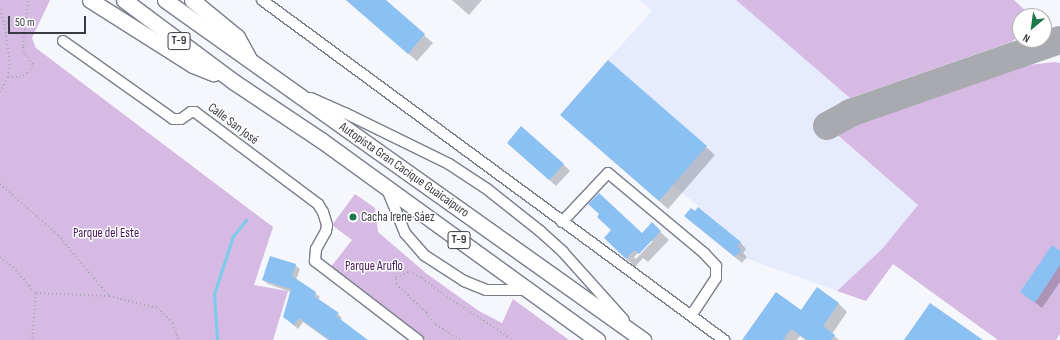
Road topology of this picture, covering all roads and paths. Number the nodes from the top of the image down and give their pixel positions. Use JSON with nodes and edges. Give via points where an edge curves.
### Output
{"nodes":[{"id":1,"x":28,"y":0,"type":"edge"},
{"id":2,"x":90,"y":0,"type":"edge"},
{"id":3,"x":124,"y":0,"type":"edge"},
{"id":4,"x":166,"y":0,"type":"edge"},
{"id":5,"x":192,"y":0,"type":"edge"},
{"id":6,"x":262,"y":0,"type":"edge"},
{"id":7,"x":0,"y":9,"type":"edge"},
{"id":8,"x":63,"y":41,"type":"dead end"},
{"id":9,"x":250,"y":61,"type":"junction"},
{"id":10,"x":266,"y":72,"type":"junction"},
{"id":11,"x":8,"y":77,"type":"junction"},
{"id":12,"x":234,"y":82,"type":"junction"},
{"id":13,"x":0,"y":92,"type":"edge"},
{"id":14,"x":0,"y":184,"type":"edge"},
{"id":15,"x":387,"y":187,"type":"junction"},
{"id":16,"x":562,"y":222,"type":"junction"},
{"id":17,"x":0,"y":257,"type":"edge"},
{"id":18,"x":529,"y":290,"type":"junction"},
{"id":19,"x":36,"y":293,"type":"junction"},
{"id":20,"x":110,"y":296,"type":"junction"},
{"id":21,"x":691,"y":316,"type":"junction"},
{"id":22,"x":32,"y":340,"type":"edge"},
{"id":23,"x":179,"y":340,"type":"edge"},
{"id":24,"x":418,"y":340,"type":"edge"},
{"id":25,"x":460,"y":340,"type":"edge"},
{"id":26,"x":513,"y":340,"type":"edge"},
{"id":27,"x":597,"y":340,"type":"edge"},
{"id":28,"x":643,"y":340,"type":"edge"},
{"id":29,"x":724,"y":340,"type":"edge"}],
"edges":[{"from":1,"to":11,"type":"path","via":[[23,46],[24,52],[33,64],[28,73],[19,77]]},
{"from":2,"to":12,"type":"highway","via":[[193,65]]},
{"from":3,"to":12,"type":"highway","name":"Autopista Gran Cacique Guaicaipuro","number":"T-9"},
{"from":4,"to":9,"type":"highway","name":"Autopista Gran Cacique Guaicaipuro","number":"T-9"},
{"from":5,"to":9,"type":"highway","via":[[237,37]]},
{"from":6,"to":16,"type":"street"},
{"from":7,"to":11,"type":"path","via":[[10,64]]},
{"from":8,"to":24,"type":"street","name":"Calle San José","via":[[173,119],[181,119],[195,112],[318,204],[324,212],[327,225],[316,249],[315,261]]},
{"from":9,"to":10,"type":"highway","name":"Autopista Gran Cacique Guaicaipuro","number":"T-9"},
{"from":10,"to":28,"type":"highway","name":"Autopista Gran Cacique Guaicaipuro","number":"T-9"},
{"from":10,"to":28,"type":"street","via":[[312,99],[449,164],[487,189],[562,252]]},
{"from":11,"to":13,"type":"path"},
{"from":12,"to":15,"type":"highway","name":"Autopista Gran Cacique Guaicaipuro","number":"T-9"},
{"from":14,"to":20,"type":"path","via":[[58,235]]},
{"from":15,"to":18,"type":"highway","name":"Autopista Gran Cacique Guaicaipuro","number":"T-9"},
{"from":15,"to":18,"type":"street","via":[[405,233],[424,255],[464,282],[486,290]]},
{"from":16,"to":21,"type":"street"},
{"from":16,"to":21,"type":"street","via":[[608,173],[704,253],[716,266],[716,278]]},
{"from":17,"to":19,"type":"path"},
{"from":18,"to":27,"type":"highway","name":"Autopista Gran Cacique Guaicaipuro","number":"T-9"},
{"from":19,"to":20,"type":"path"},
{"from":19,"to":22,"type":"path"},
{"from":20,"to":23,"type":"path","via":[[158,308],[173,323]]},
{"from":21,"to":29,"type":"street"},
{"from":25,"to":26,"type":"path","via":[[434,323],[396,284],[396,277],[409,272],[422,278]]}]}
